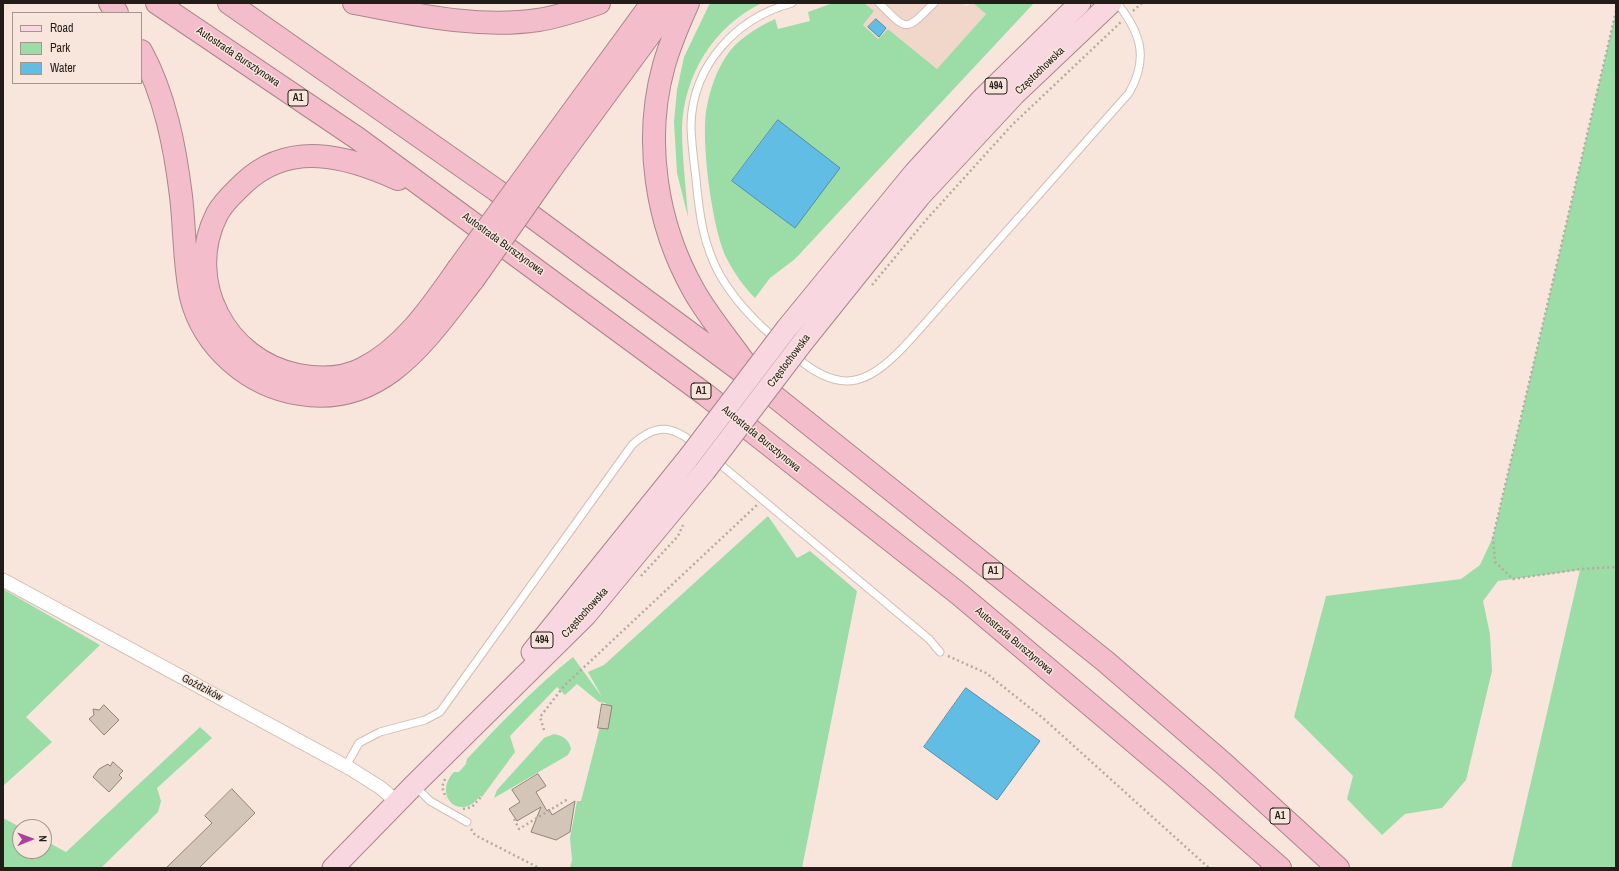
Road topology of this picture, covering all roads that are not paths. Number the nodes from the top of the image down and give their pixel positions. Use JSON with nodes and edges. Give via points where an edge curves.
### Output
{"nodes":[{"id":1,"x":110,"y":3,"type":"edge"},
{"id":2,"x":157,"y":3,"type":"edge"},
{"id":3,"x":229,"y":3,"type":"edge"},
{"id":4,"x":354,"y":3,"type":"edge"},
{"id":5,"x":599,"y":3,"type":"edge"},
{"id":6,"x":652,"y":3,"type":"edge"},
{"id":7,"x":673,"y":3,"type":"edge"},
{"id":8,"x":688,"y":3,"type":"edge"},
{"id":9,"x":792,"y":3,"type":"edge"},
{"id":10,"x":879,"y":3,"type":"edge"},
{"id":11,"x":934,"y":3,"type":"edge"},
{"id":12,"x":1080,"y":3,"type":"edge"},
{"id":13,"x":1111,"y":3,"type":"edge"},
{"id":14,"x":1117,"y":3,"type":"edge"},
{"id":15,"x":116,"y":12,"type":"edge"},
{"id":16,"x":142,"y":53,"type":"edge"},
{"id":17,"x":545,"y":164,"type":"junction"},
{"id":18,"x":437,"y":196,"type":"junction"},
{"id":19,"x":465,"y":274,"type":"junction"},
{"id":20,"x":790,"y":341,"type":"junction"},
{"id":21,"x":760,"y":384,"type":"junction"},
{"id":22,"x":3,"y":580,"type":"edge"},
{"id":23,"x":940,"y":652,"type":"road end"},
{"id":24,"x":474,"y":725,"type":"junction"},
{"id":25,"x":346,"y":766,"type":"junction"},
{"id":26,"x":414,"y":785,"type":"junction"},
{"id":27,"x":397,"y":802,"type":"junction"},
{"id":28,"x":468,"y":822,"type":"road end"},
{"id":29,"x":333,"y":868,"type":"edge"},
{"id":30,"x":1280,"y":868,"type":"edge"},
{"id":31,"x":1338,"y":868,"type":"edge"}],
"edges":[{"from":1,"to":15,"type":"highway"},
{"from":2,"to":18,"type":"highway","name":"Autostrada Bursztynowa","number":"A1","via":[[351,134]]},
{"from":3,"to":21,"type":"highway","number":"A1","via":[[496,190]]},
{"from":4,"to":5,"type":"highway","via":[[449,19],[500,23],[549,18]]},
{"from":6,"to":17,"type":"highway"},
{"from":7,"to":17,"type":"highway"},
{"from":8,"to":21,"type":"highway","via":[[664,66],[658,95],[654,130],[655,160],[663,214],[682,268],[694,292]]},
{"from":9,"to":20,"type":"lane","via":[[755,17],[736,30],[720,48],[704,73],[697,90],[691,125],[701,228],[719,274],[742,308]]},
{"from":10,"to":11,"type":"lane","via":[[898,22],[906,26],[913,24]]},
{"from":12,"to":20,"type":"main road","name":"Częstochowska","number":"494","via":[[981,100],[915,172]]},
{"from":13,"to":20,"type":"main road","name":"Częstochowska","number":"494","via":[[1014,95]]},
{"from":14,"to":20,"type":"lane","via":[[1137,36],[1140,54],[1137,79],[1129,93],[890,362],[873,374],[853,380],[825,378],[811,370]]},
{"from":16,"to":19,"type":"highway","via":[[156,87],[174,151],[192,298],[205,331],[229,361],[244,373],[285,392],[335,395],[360,390],[379,380],[411,356],[427,340]]},
{"from":17,"to":19,"type":"highway","bridge":true},
{"from":18,"to":19,"type":"highway","via":[[378,170],[344,159],[317,155],[277,162],[251,177],[228,197],[218,214],[206,249],[210,295],[218,318],[231,336],[260,362],[282,372],[307,377],[338,376],[361,369],[390,351]]},
{"from":18,"to":30,"type":"highway","name":"Autostrada Bursztynowa","number":"A1","via":[[706,395],[959,594]]},
{"from":20,"to":24,"type":"main road","name":"Częstochowska","number":"494","bridge":true,"via":[[689,457]]},
{"from":20,"to":24,"type":"main road","name":"Częstochowska","number":"494","bridge":true,"via":[[705,472],[586,615]]},
{"from":21,"to":31,"type":"highway","number":"A1","via":[[1105,661],[1223,763]]},
{"from":22,"to":25,"type":"street","name":"Goździków"},
{"from":23,"to":25,"type":"lane","via":[[929,639],[682,433],[660,429],[641,437],[632,445],[440,712],[425,720],[380,732],[359,743]]},
{"from":24,"to":26,"type":"main road","name":"Częstochowska","number":"494"},
{"from":25,"to":27,"type":"street","name":"Goździków","via":[[381,788]]},
{"from":26,"to":27,"type":"main road","name":"Częstochowska","number":"494"},
{"from":26,"to":28,"type":"lane","via":[[430,801]]},
{"from":27,"to":29,"type":"main road","number":"494"}]}
